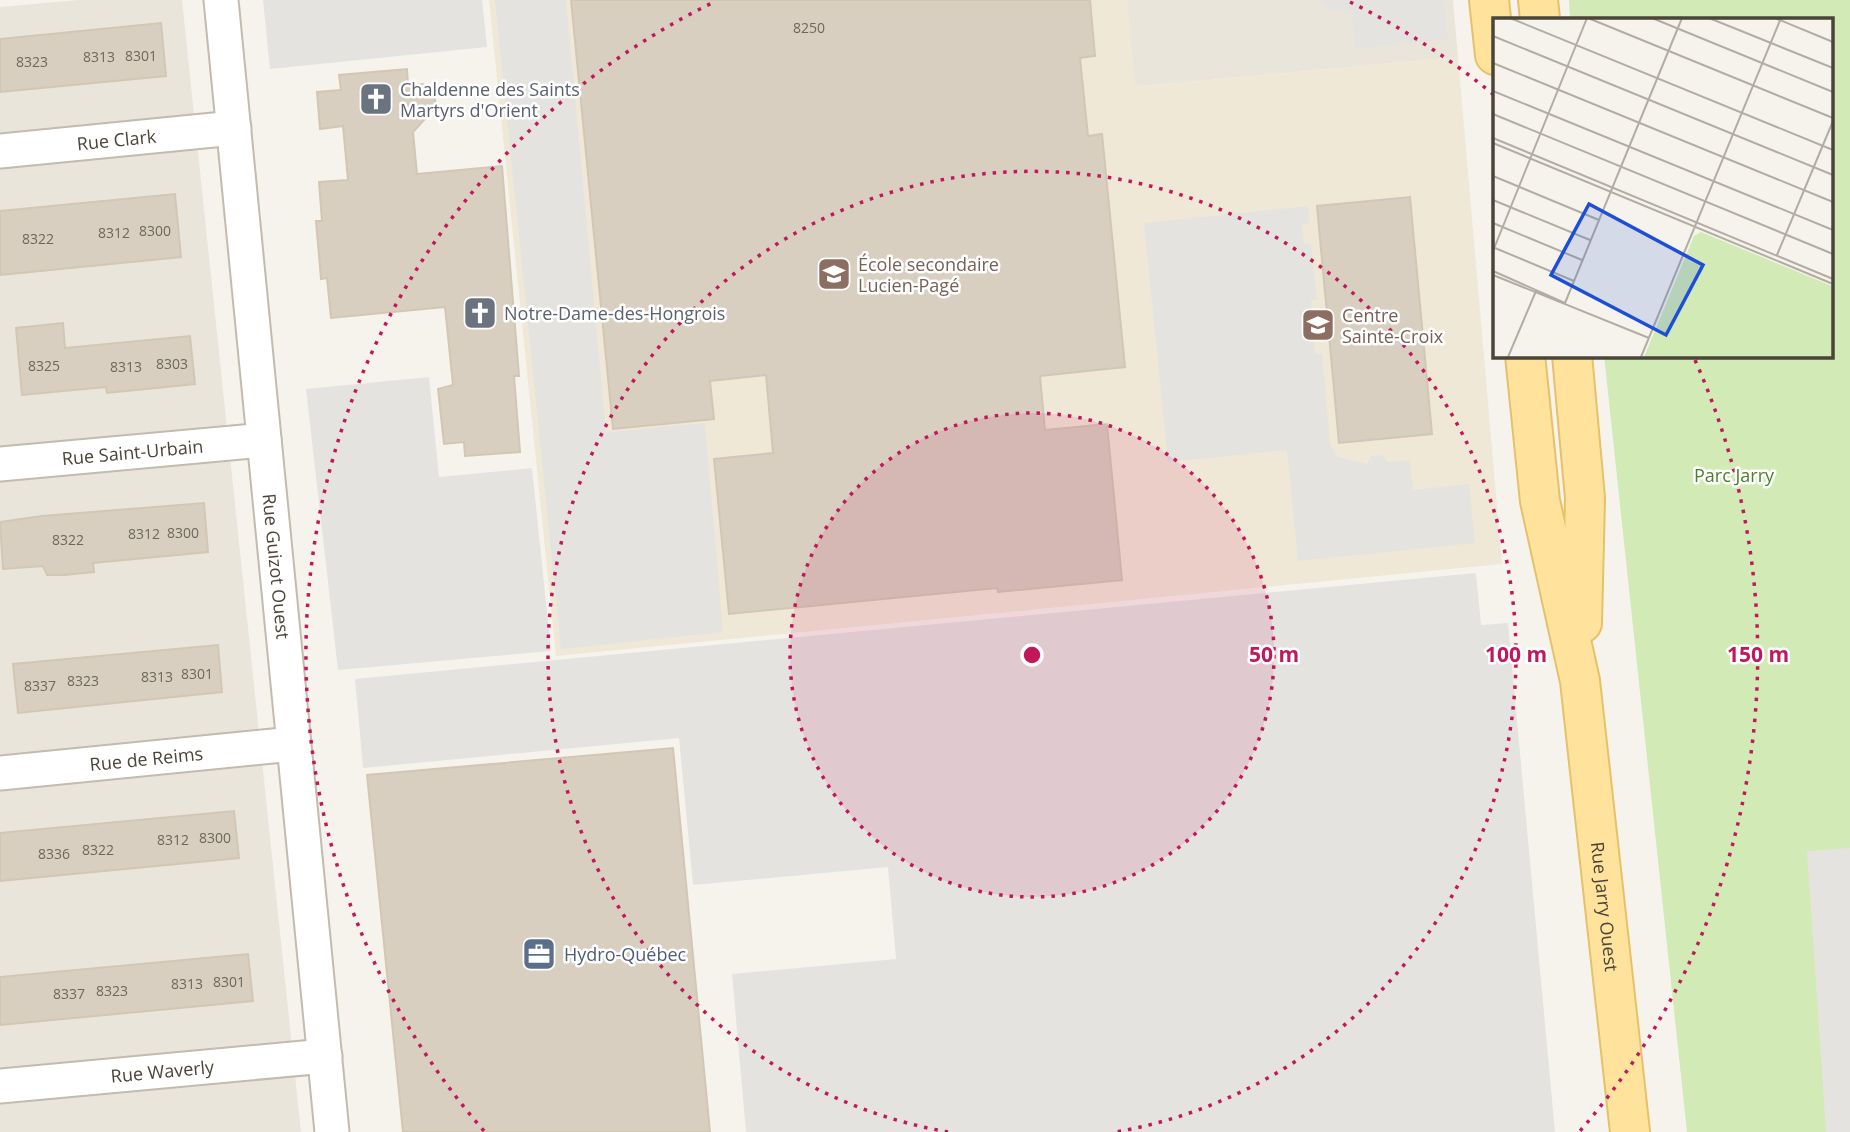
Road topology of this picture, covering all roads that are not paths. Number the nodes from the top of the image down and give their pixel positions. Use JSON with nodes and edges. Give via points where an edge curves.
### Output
{"nodes":[{"id":1,"x":221,"y":0,"type":"edge"},
{"id":2,"x":1489,"y":0,"type":"edge"},
{"id":3,"x":1538,"y":0,"type":"edge"},
{"id":4,"x":1540,"y":18,"type":"edge"},
{"id":5,"x":1493,"y":37,"type":"edge"},
{"id":6,"x":234,"y":128,"type":"junction"},
{"id":7,"x":0,"y":151,"type":"edge"},
{"id":8,"x":1525,"y":357,"type":"edge"},
{"id":9,"x":1572,"y":357,"type":"edge"},
{"id":10,"x":264,"y":440,"type":"junction"},
{"id":11,"x":0,"y":464,"type":"edge"},
{"id":12,"x":1580,"y":681,"type":"junction"},
{"id":13,"x":293,"y":744,"type":"junction"},
{"id":14,"x":0,"y":773,"type":"edge"},
{"id":15,"x":325,"y":1056,"type":"junction"},
{"id":16,"x":0,"y":1086,"type":"edge"},
{"id":17,"x":332,"y":1132,"type":"edge"},
{"id":18,"x":1630,"y":1132,"type":"edge"}],
"edges":[{"from":1,"to":6,"type":"street","name":"Rue Guizot Ouest"},
{"from":2,"to":5,"type":"main road"},
{"from":3,"to":4,"type":"main road"},
{"from":6,"to":7,"type":"street","name":"Rue Clark"},
{"from":6,"to":10,"type":"street","name":"Rue Guizot Ouest"},
{"from":8,"to":12,"type":"main road","name":"Rue Jarry Ouest","via":[[1540,501]]},
{"from":9,"to":12,"type":"main road","name":"Rue Jarry Ouest","via":[[1585,498]]},
{"from":10,"to":11,"type":"street","name":"Rue Saint-Urbain"},
{"from":10,"to":13,"type":"street","name":"Rue Guizot Ouest"},
{"from":12,"to":18,"type":"main road","name":"Rue Jarry Ouest"},
{"from":13,"to":14,"type":"street","name":"Rue de Reims"},
{"from":13,"to":15,"type":"street","name":"Rue Guizot Ouest"},
{"from":15,"to":16,"type":"street","name":"Rue Waverly"},
{"from":15,"to":17,"type":"street","name":"Rue Guizot Ouest"}]}
